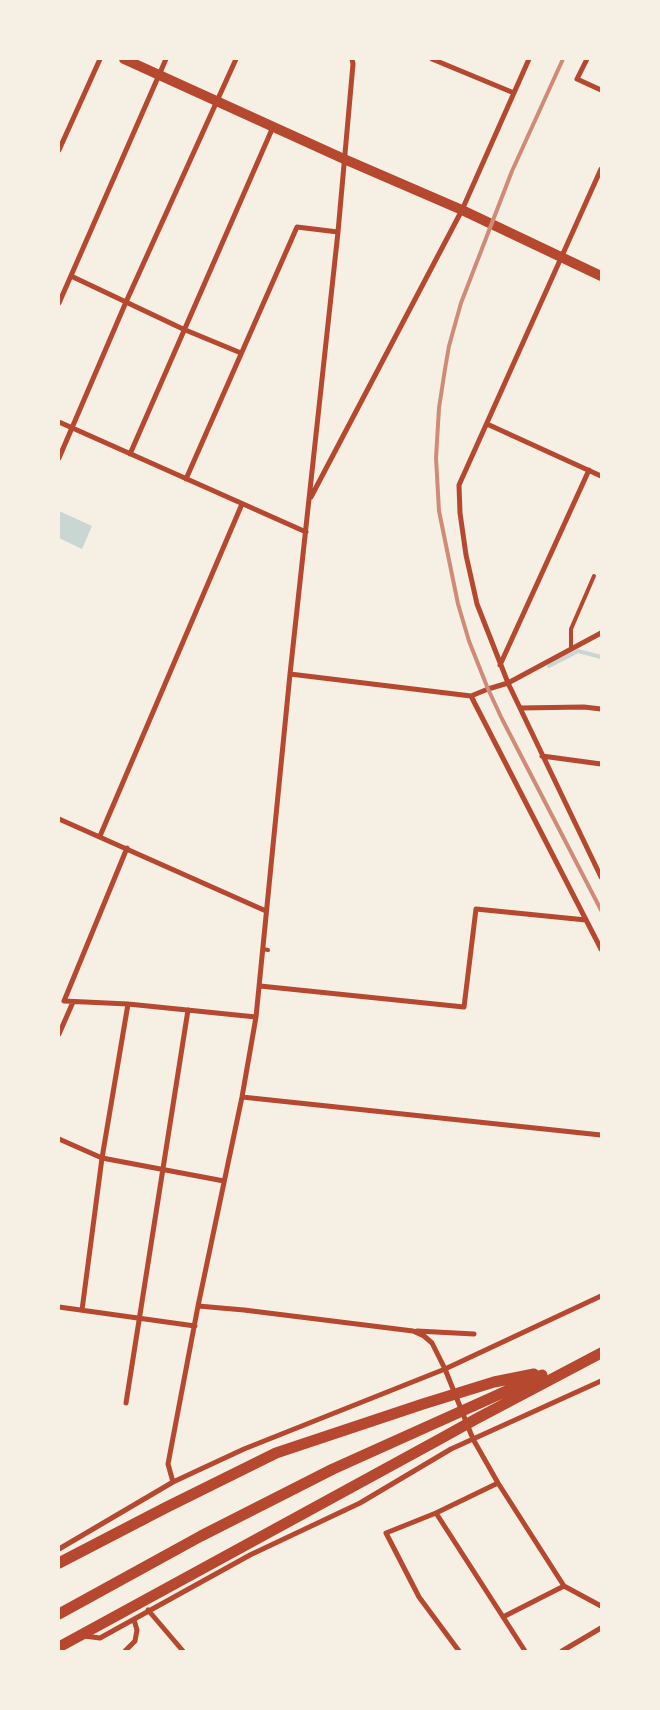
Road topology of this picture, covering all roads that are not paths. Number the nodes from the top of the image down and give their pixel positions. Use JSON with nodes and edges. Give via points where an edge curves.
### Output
{"nodes":[{"id":1,"x":100,"y":59,"type":"edge"},
{"id":2,"x":124,"y":59,"type":"edge"},
{"id":3,"x":166,"y":59,"type":"edge"},
{"id":4,"x":236,"y":59,"type":"edge"},
{"id":5,"x":352,"y":59,"type":"edge"},
{"id":6,"x":432,"y":59,"type":"edge"},
{"id":7,"x":529,"y":59,"type":"edge"},
{"id":8,"x":586,"y":59,"type":"edge"},
{"id":9,"x":160,"y":74,"type":"junction"},
{"id":10,"x":601,"y":90,"type":"edge"},
{"id":11,"x":514,"y":93,"type":"junction"},
{"id":12,"x":217,"y":101,"type":"junction"},
{"id":13,"x":273,"y":126,"type":"junction"},
{"id":14,"x":59,"y":150,"type":"edge"},
{"id":15,"x":344,"y":159,"type":"junction"},
{"id":16,"x":601,"y":169,"type":"edge"},
{"id":17,"x":462,"y":210,"type":"junction"},
{"id":18,"x":338,"y":232,"type":"junction"},
{"id":19,"x":561,"y":257,"type":"junction"},
{"id":20,"x":71,"y":276,"type":"junction"},
{"id":21,"x":601,"y":276,"type":"edge"},
{"id":22,"x":126,"y":302,"type":"junction"},
{"id":23,"x":59,"y":303,"type":"edge"},
{"id":24,"x":184,"y":329,"type":"junction"},
{"id":25,"x":241,"y":353,"type":"junction"},
{"id":26,"x":59,"y":422,"type":"edge"},
{"id":27,"x":487,"y":424,"type":"junction"},
{"id":28,"x":72,"y":428,"type":"junction"},
{"id":29,"x":130,"y":454,"type":"junction"},
{"id":30,"x":59,"y":458,"type":"edge"},
{"id":31,"x":589,"y":470,"type":"junction"},
{"id":32,"x":601,"y":476,"type":"edge"},
{"id":33,"x":186,"y":479,"type":"junction"},
{"id":34,"x":310,"y":500,"type":"junction"},
{"id":35,"x":242,"y":504,"type":"junction"},
{"id":36,"x":306,"y":532,"type":"junction"},
{"id":37,"x":594,"y":576,"type":"dead end"},
{"id":38,"x":601,"y":633,"type":"edge"},
{"id":39,"x":571,"y":650,"type":"junction"},
{"id":40,"x":500,"y":665,"type":"junction"},
{"id":41,"x":290,"y":674,"type":"junction"},
{"id":42,"x":508,"y":683,"type":"junction"},
{"id":43,"x":471,"y":696,"type":"junction"},
{"id":44,"x":520,"y":708,"type":"junction"},
{"id":45,"x":601,"y":709,"type":"edge"},
{"id":46,"x":542,"y":756,"type":"junction"},
{"id":47,"x":601,"y":764,"type":"edge"},
{"id":48,"x":59,"y":818,"type":"edge"},
{"id":49,"x":100,"y":836,"type":"junction"},
{"id":50,"x":127,"y":848,"type":"junction"},
{"id":51,"x":272,"y":851,"type":"junction"},
{"id":52,"x":278,"y":852,"type":"dead end"},
{"id":53,"x":601,"y":877,"type":"edge"},
{"id":54,"x":266,"y":911,"type":"junction"},
{"id":55,"x":586,"y":920,"type":"junction"},
{"id":56,"x":601,"y":949,"type":"edge"},
{"id":57,"x":260,"y":986,"type":"junction"},
{"id":58,"x":73,"y":1002,"type":"junction"},
{"id":59,"x":128,"y":1004,"type":"junction"},
{"id":60,"x":188,"y":1010,"type":"junction"},
{"id":61,"x":256,"y":1017,"type":"junction"},
{"id":62,"x":59,"y":1034,"type":"edge"},
{"id":63,"x":242,"y":1097,"type":"junction"},
{"id":64,"x":601,"y":1135,"type":"edge"},
{"id":65,"x":59,"y":1139,"type":"edge"},
{"id":66,"x":102,"y":1158,"type":"junction"},
{"id":67,"x":163,"y":1170,"type":"junction"},
{"id":68,"x":224,"y":1181,"type":"junction"},
{"id":69,"x":601,"y":1296,"type":"edge"},
{"id":70,"x":198,"y":1306,"type":"junction"},
{"id":71,"x":59,"y":1307,"type":"edge"},
{"id":72,"x":82,"y":1310,"type":"junction"},
{"id":73,"x":140,"y":1317,"type":"junction"},
{"id":74,"x":195,"y":1326,"type":"junction"},
{"id":75,"x":413,"y":1331,"type":"junction"},
{"id":76,"x":474,"y":1334,"type":"dead end"},
{"id":77,"x":601,"y":1351,"type":"edge"},
{"id":78,"x":445,"y":1369,"type":"junction"},
{"id":79,"x":553,"y":1371,"type":"junction"},
{"id":80,"x":601,"y":1381,"type":"edge"},
{"id":81,"x":126,"y":1403,"type":"dead end"},
{"id":82,"x":473,"y":1439,"type":"junction"},
{"id":83,"x":173,"y":1482,"type":"junction"},
{"id":84,"x":498,"y":1483,"type":"junction"},
{"id":85,"x":436,"y":1513,"type":"junction"},
{"id":86,"x":59,"y":1549,"type":"edge"},
{"id":87,"x":59,"y":1563,"type":"edge"},
{"id":88,"x":564,"y":1586,"type":"junction"},
{"id":89,"x":601,"y":1606,"type":"edge"},
{"id":90,"x":148,"y":1610,"type":"junction"},
{"id":91,"x":59,"y":1614,"type":"edge"},
{"id":92,"x":503,"y":1618,"type":"junction"},
{"id":93,"x":134,"y":1620,"type":"junction"},
{"id":94,"x":601,"y":1628,"type":"edge"},
{"id":95,"x":79,"y":1635,"type":"junction"},
{"id":96,"x":59,"y":1647,"type":"edge"},
{"id":97,"x":125,"y":1651,"type":"edge"},
{"id":98,"x":183,"y":1651,"type":"edge"},
{"id":99,"x":459,"y":1651,"type":"edge"},
{"id":100,"x":525,"y":1651,"type":"edge"},
{"id":101,"x":562,"y":1651,"type":"edge"}],
"edges":[{"from":1,"to":14,"type":"street"},
{"from":2,"to":9,"type":"main road"},
{"from":3,"to":9,"type":"street"},
{"from":4,"to":12,"type":"street"},
{"from":5,"to":15,"type":"street"},
{"from":6,"to":11,"type":"street"},
{"from":7,"to":11,"type":"street"},
{"from":8,"to":10,"type":"street","via":[[578,79]]},
{"from":9,"to":12,"type":"main road"},
{"from":9,"to":20,"type":"street"},
{"from":11,"to":17,"type":"street"},
{"from":12,"to":13,"type":"main road"},
{"from":12,"to":22,"type":"street"},
{"from":13,"to":15,"type":"main road"},
{"from":13,"to":24,"type":"street"},
{"from":15,"to":17,"type":"main road"},
{"from":15,"to":18,"type":"street"},
{"from":16,"to":19,"type":"street"},
{"from":17,"to":19,"type":"main road"},
{"from":17,"to":34,"type":"street"},
{"from":18,"to":25,"type":"street","via":[[297,227]]},
{"from":18,"to":34,"type":"street"},
{"from":19,"to":21,"type":"main road"},
{"from":19,"to":27,"type":"street"},
{"from":20,"to":22,"type":"street"},
{"from":20,"to":23,"type":"street"},
{"from":22,"to":24,"type":"street"},
{"from":22,"to":28,"type":"street"},
{"from":24,"to":25,"type":"street"},
{"from":24,"to":29,"type":"street"},
{"from":25,"to":33,"type":"street"},
{"from":26,"to":28,"type":"street"},
{"from":27,"to":31,"type":"street"},
{"from":27,"to":40,"type":"street","via":[[458,485],[466,555],[477,604]]},
{"from":28,"to":29,"type":"street"},
{"from":28,"to":30,"type":"street"},
{"from":29,"to":33,"type":"street"},
{"from":31,"to":32,"type":"street"},
{"from":31,"to":40,"type":"street"},
{"from":33,"to":35,"type":"street"},
{"from":34,"to":36,"type":"street"},
{"from":35,"to":36,"type":"street"},
{"from":35,"to":49,"type":"street"},
{"from":36,"to":41,"type":"street"},
{"from":37,"to":39,"type":"lane","via":[[571,629]]},
{"from":38,"to":39,"type":"street"},
{"from":39,"to":42,"type":"street"},
{"from":40,"to":42,"type":"street"},
{"from":41,"to":43,"type":"street"},
{"from":41,"to":51,"type":"street"},
{"from":42,"to":43,"type":"street"},
{"from":42,"to":44,"type":"street"},
{"from":43,"to":55,"type":"street"},
{"from":44,"to":45,"type":"street"},
{"from":44,"to":46,"type":"street"},
{"from":46,"to":47,"type":"street"},
{"from":46,"to":53,"type":"street"},
{"from":48,"to":49,"type":"street"},
{"from":49,"to":50,"type":"street"},
{"from":50,"to":54,"type":"street"},
{"from":50,"to":58,"type":"street","via":[[64,1001]]},
{"from":51,"to":52,"type":"lane"},
{"from":51,"to":54,"type":"street"},
{"from":54,"to":57,"type":"street","via":[[266,949]]},
{"from":55,"to":56,"type":"street"},
{"from":55,"to":57,"type":"street","via":[[476,909],[471,929],[464,1007]]},
{"from":57,"to":61,"type":"street"},
{"from":58,"to":59,"type":"street"},
{"from":58,"to":62,"type":"street"},
{"from":59,"to":60,"type":"street"},
{"from":59,"to":66,"type":"street"},
{"from":60,"to":61,"type":"street"},
{"from":60,"to":67,"type":"street"},
{"from":61,"to":63,"type":"street"},
{"from":63,"to":64,"type":"street"},
{"from":63,"to":68,"type":"street"},
{"from":65,"to":66,"type":"street"},
{"from":66,"to":67,"type":"street"},
{"from":66,"to":72,"type":"street"},
{"from":67,"to":68,"type":"street"},
{"from":67,"to":73,"type":"street"},
{"from":68,"to":70,"type":"street"},
{"from":69,"to":78,"type":"street"},
{"from":70,"to":74,"type":"street"},
{"from":70,"to":75,"type":"street"},
{"from":71,"to":72,"type":"street"},
{"from":72,"to":73,"type":"street"},
{"from":73,"to":74,"type":"street"},
{"from":73,"to":81,"type":"street"},
{"from":74,"to":83,"type":"street","via":[[168,1464]]},
{"from":75,"to":76,"type":"street"},
{"from":75,"to":78,"type":"street","via":[[432,1343]]},
{"from":77,"to":79,"type":"highway"},
{"from":77,"to":95,"type":"highway"},
{"from":78,"to":82,"type":"street"},
{"from":78,"to":83,"type":"street","via":[[304,1424]]},
{"from":79,"to":87,"type":"highway","via":[[494,1382],[276,1453]]},
{"from":79,"to":91,"type":"highway","via":[[334,1469],[201,1536]]},
{"from":80,"to":82,"type":"street"},
{"from":82,"to":84,"type":"street"},
{"from":82,"to":90,"type":"street","via":[[360,1503]]},
{"from":83,"to":86,"type":"street"},
{"from":84,"to":85,"type":"street"},
{"from":84,"to":88,"type":"street"},
{"from":85,"to":92,"type":"street"},
{"from":85,"to":99,"type":"street","via":[[386,1533],[419,1597]]},
{"from":88,"to":89,"type":"street"},
{"from":88,"to":92,"type":"street"},
{"from":90,"to":93,"type":"street"},
{"from":90,"to":98,"type":"street"},
{"from":92,"to":100,"type":"street"},
{"from":93,"to":95,"type":"street","via":[[100,1638]]},
{"from":93,"to":97,"type":"street","via":[[137,1630],[135,1641]]},
{"from":94,"to":101,"type":"street"},
{"from":95,"to":96,"type":"highway"}]}
